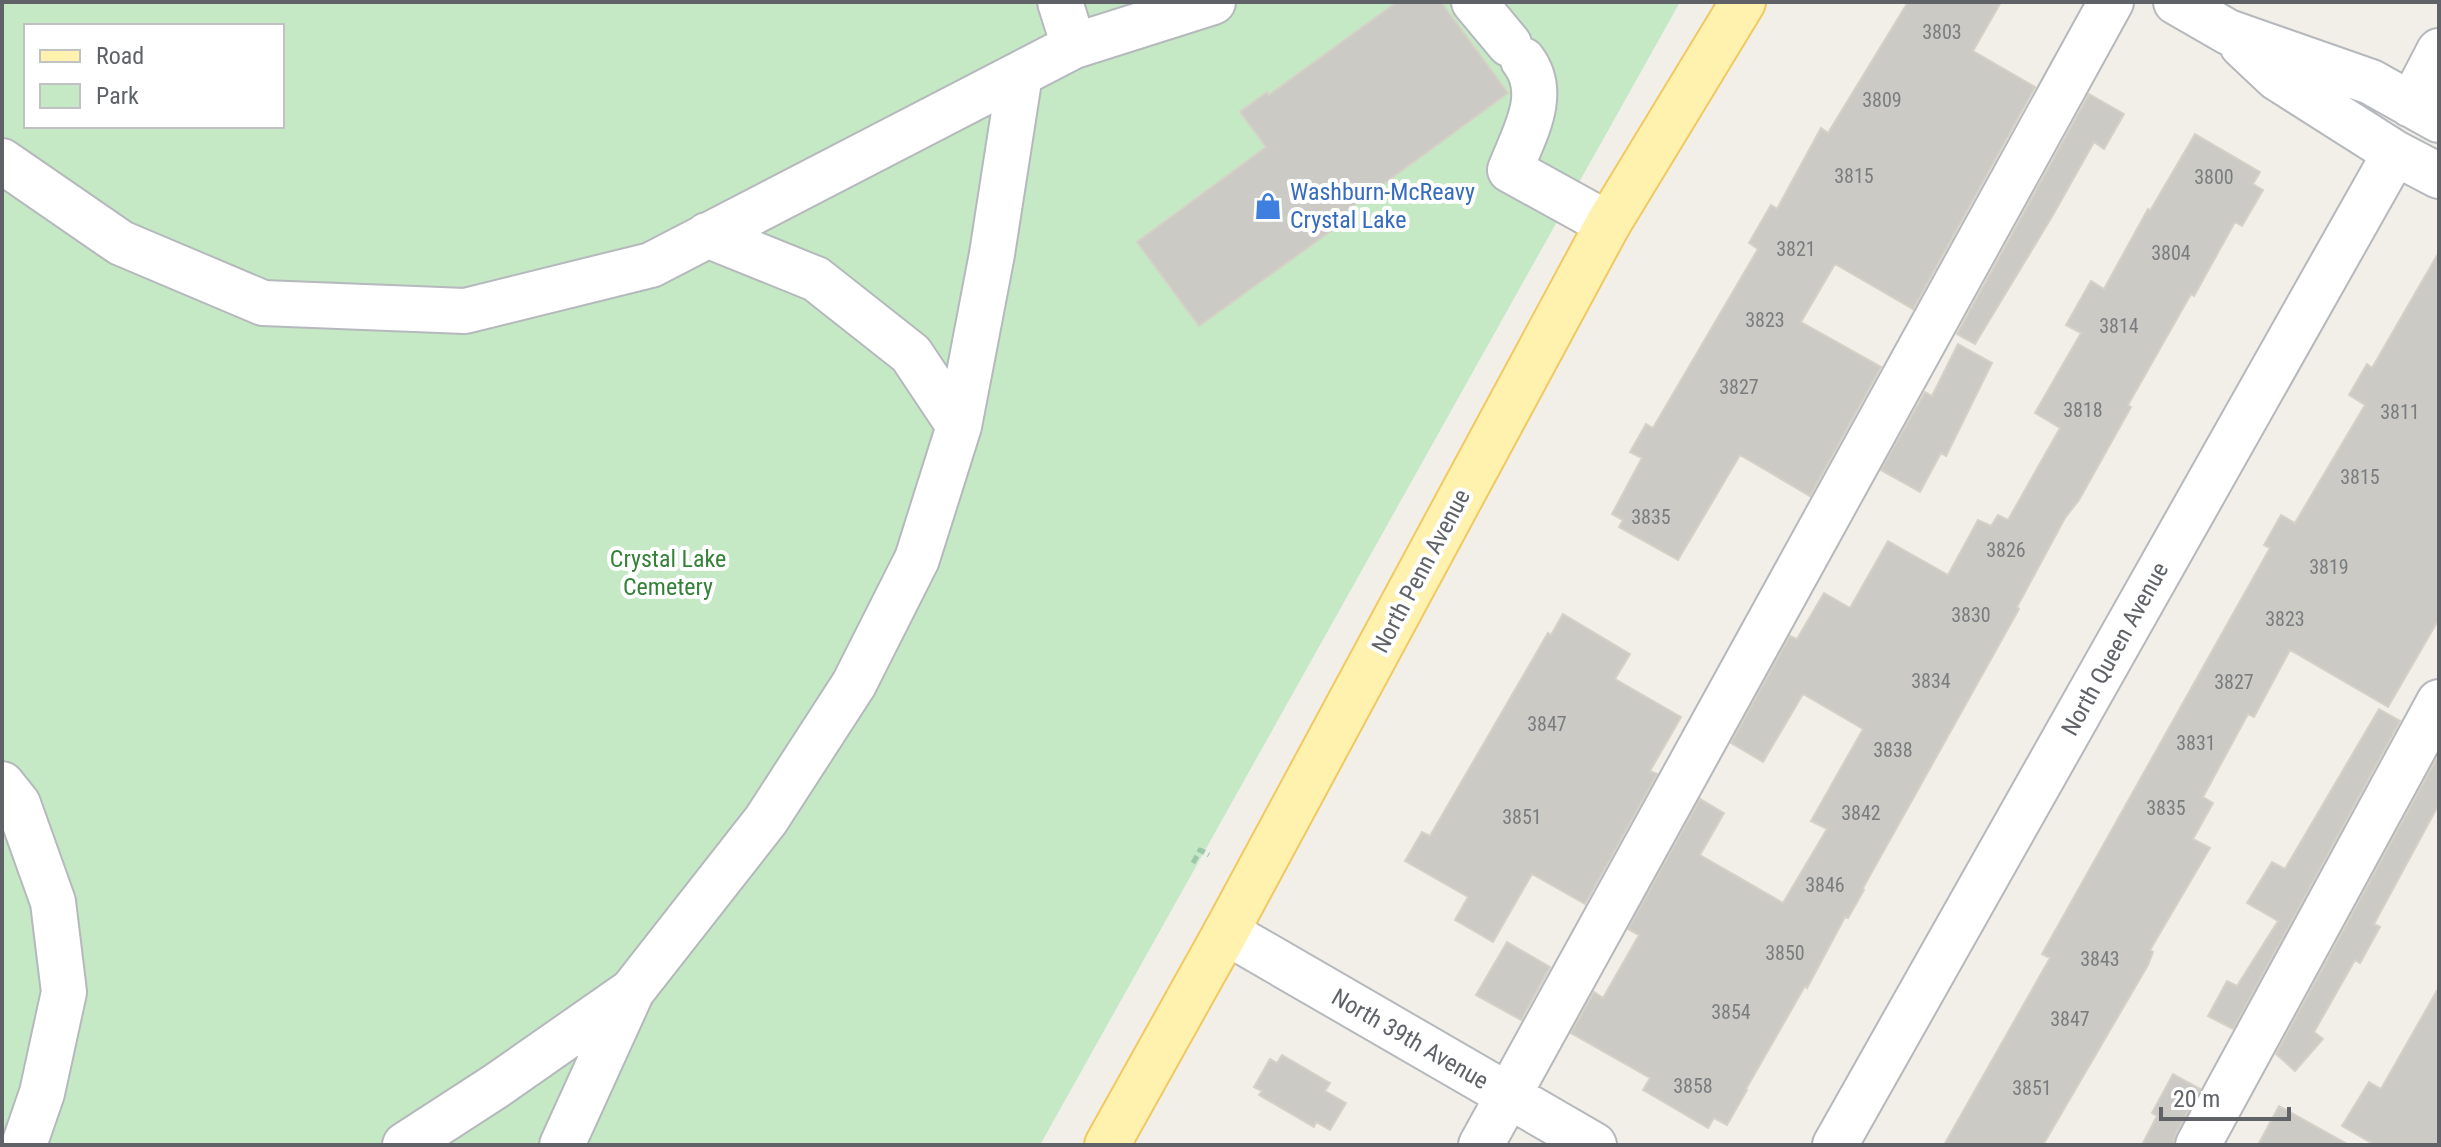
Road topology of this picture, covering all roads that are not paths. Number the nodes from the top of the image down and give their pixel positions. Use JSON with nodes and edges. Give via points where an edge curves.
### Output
{"nodes":[{"id":1,"x":1060,"y":2,"type":"edge"},
{"id":2,"x":1213,"y":2,"type":"edge"},
{"id":3,"x":1474,"y":2,"type":"edge"},
{"id":4,"x":1743,"y":2,"type":"edge"},
{"id":5,"x":2111,"y":2,"type":"edge"},
{"id":6,"x":2176,"y":2,"type":"edge"},
{"id":7,"x":2228,"y":32,"type":"junction"},
{"id":8,"x":1074,"y":46,"type":"junction"},
{"id":9,"x":2439,"y":51,"type":"edge"},
{"id":10,"x":1020,"y":74,"type":"junction"},
{"id":11,"x":2425,"y":113,"type":"edge"},
{"id":12,"x":2395,"y":153,"type":"junction"},
{"id":13,"x":2,"y":161,"type":"edge"},
{"id":14,"x":2439,"y":176,"type":"edge"},
{"id":15,"x":1608,"y":224,"type":"junction"},
{"id":16,"x":707,"y":235,"type":"junction"},
{"id":17,"x":959,"y":426,"type":"junction"},
{"id":18,"x":2439,"y":702,"type":"edge"},
{"id":19,"x":2,"y":784,"type":"edge"},
{"id":20,"x":1226,"y":932,"type":"junction"},
{"id":21,"x":632,"y":991,"type":"junction"},
{"id":22,"x":1508,"y":1096,"type":"junction"},
{"id":23,"x":24,"y":1145,"type":"edge"},
{"id":24,"x":405,"y":1145,"type":"edge"},
{"id":25,"x":562,"y":1145,"type":"edge"},
{"id":26,"x":1107,"y":1145,"type":"edge"},
{"id":27,"x":1481,"y":1145,"type":"edge"},
{"id":28,"x":1594,"y":1145,"type":"edge"},
{"id":29,"x":1835,"y":1145,"type":"edge"},
{"id":30,"x":2198,"y":1145,"type":"edge"}],
"edges":[{"from":1,"to":8,"type":"street"},
{"from":2,"to":8,"type":"street"},
{"from":3,"to":15,"type":"street","via":[[1533,73],[1536,99],[1510,170]]},
{"from":4,"to":15,"type":"main road","name":"North Penn Avenue"},
{"from":5,"to":22,"type":"street"},
{"from":6,"to":7,"type":"street"},
{"from":7,"to":11,"type":"street","via":[[2371,82]]},
{"from":7,"to":12,"type":"street","via":[[2277,78]]},
{"from":8,"to":10,"type":"street"},
{"from":9,"to":11,"type":"street"},
{"from":10,"to":16,"type":"street"},
{"from":10,"to":17,"type":"street"},
{"from":12,"to":14,"type":"street"},
{"from":12,"to":29,"type":"street","name":"North Queen Avenue"},
{"from":13,"to":16,"type":"street","via":[[121,243],[263,303],[465,311],[651,265]]},
{"from":15,"to":20,"type":"main road","name":"North Penn Avenue"},
{"from":16,"to":17,"type":"street","via":[[816,279],[911,354]]},
{"from":17,"to":21,"type":"street","via":[[917,559],[854,684],[766,820]]},
{"from":18,"to":30,"type":"street"},
{"from":19,"to":23,"type":"street","via":[[18,804],[53,902],[64,992],[42,1093]]},
{"from":20,"to":22,"type":"street","name":"North 39th Avenue"},
{"from":20,"to":26,"type":"main road","name":"North Penn Avenue"},
{"from":21,"to":24,"type":"street"},
{"from":21,"to":25,"type":"street"},
{"from":22,"to":27,"type":"street"},
{"from":22,"to":28,"type":"street","name":"North 39th Avenue"}]}
